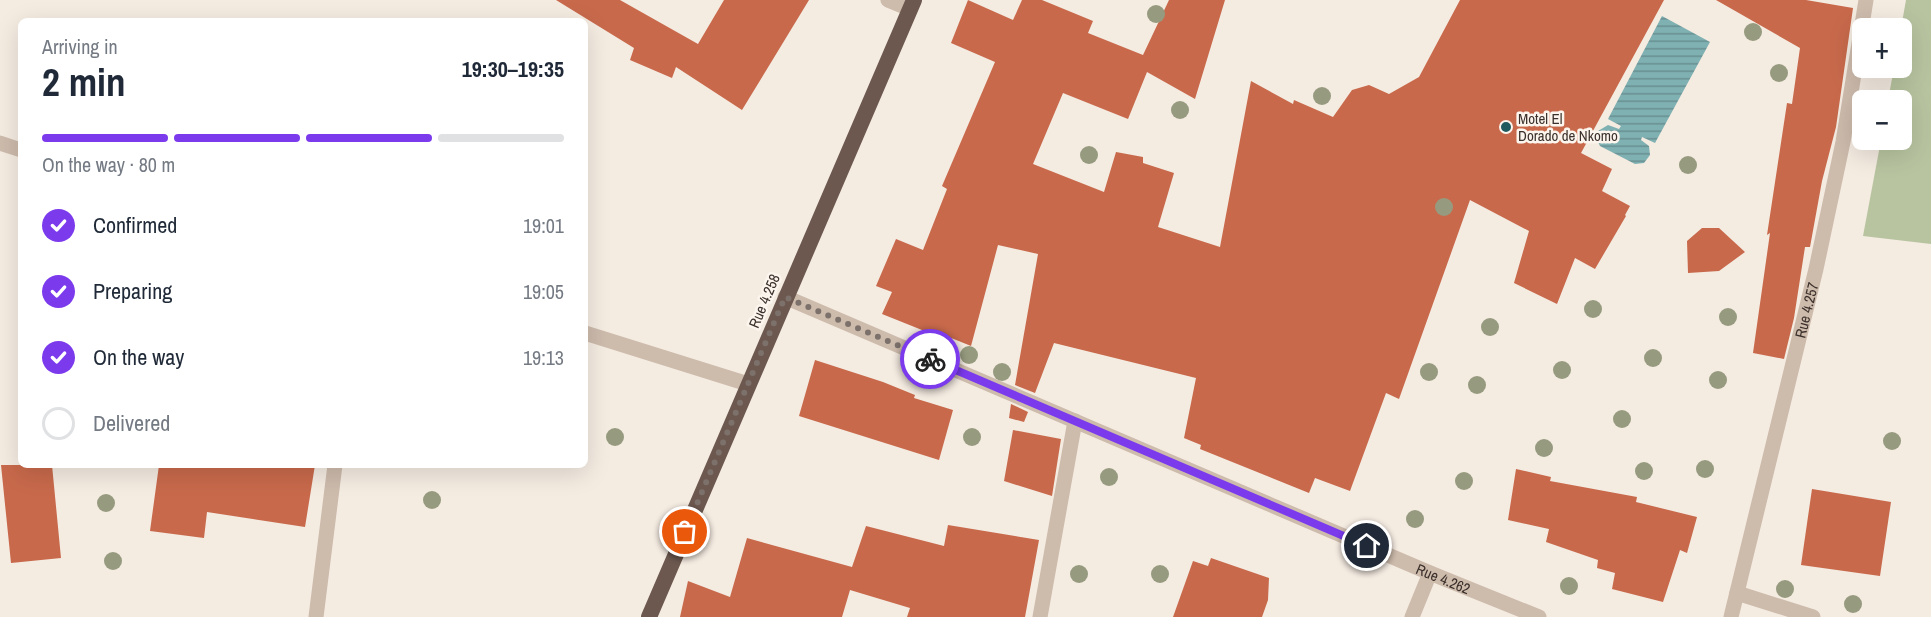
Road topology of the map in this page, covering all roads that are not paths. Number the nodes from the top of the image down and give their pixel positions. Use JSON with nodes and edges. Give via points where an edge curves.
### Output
{"nodes":[{"id":1,"x":888,"y":0,"type":"edge"},
{"id":2,"x":1866,"y":0,"type":"edge"},
{"id":3,"x":912,"y":5,"type":"edge"},
{"id":4,"x":0,"y":143,"type":"edge"},
{"id":5,"x":18,"y":149,"type":"edge"},
{"id":6,"x":785,"y":297,"type":"junction"},
{"id":7,"x":588,"y":334,"type":"edge"},
{"id":8,"x":748,"y":384,"type":"junction"},
{"id":9,"x":1075,"y":421,"type":"junction"},
{"id":10,"x":335,"y":468,"type":"edge"},
{"id":11,"x":1430,"y":573,"type":"junction"},
{"id":12,"x":1737,"y":593,"type":"junction"},
{"id":13,"x":316,"y":617,"type":"edge"},
{"id":14,"x":649,"y":617,"type":"edge"},
{"id":15,"x":1040,"y":617,"type":"edge"},
{"id":16,"x":1412,"y":617,"type":"edge"},
{"id":17,"x":1539,"y":617,"type":"edge"},
{"id":18,"x":1731,"y":617,"type":"edge"},
{"id":19,"x":1813,"y":617,"type":"edge"}],
"edges":[{"from":1,"to":3,"type":"street"},
{"from":2,"to":12,"type":"street","name":"Rue 4.257","via":[[1843,142],[1816,269]]},
{"from":3,"to":6,"type":"highway","name":"Rue 4.258"},
{"from":4,"to":5,"type":"street"},
{"from":6,"to":8,"type":"highway","name":"Rue 4.258"},
{"from":6,"to":9,"type":"street","name":"Rue 4.262"},
{"from":7,"to":8,"type":"street"},
{"from":8,"to":14,"type":"highway","name":"Rue 4.258"},
{"from":9,"to":11,"type":"street","name":"Rue 4.262"},
{"from":9,"to":15,"type":"street"},
{"from":10,"to":13,"type":"street"},
{"from":11,"to":16,"type":"street"},
{"from":11,"to":17,"type":"street","name":"Rue 4.262"},
{"from":12,"to":18,"type":"street","name":"Rue 4.257"},
{"from":12,"to":19,"type":"street"}]}
